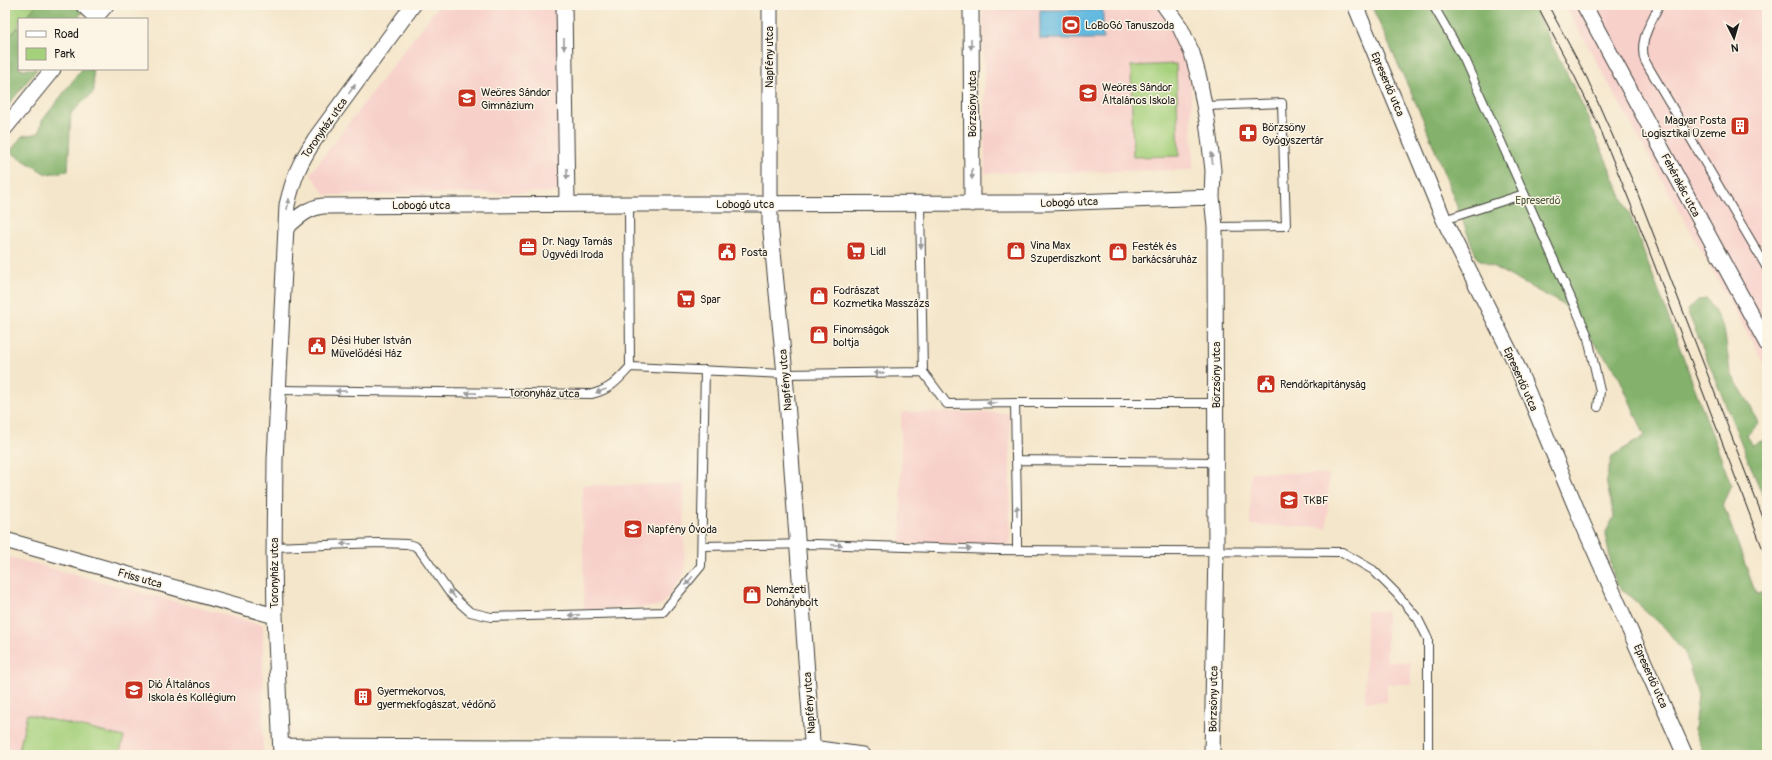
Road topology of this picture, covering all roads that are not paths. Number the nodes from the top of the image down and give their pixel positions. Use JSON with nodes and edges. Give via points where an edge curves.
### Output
{"nodes":[{"id":1,"x":82,"y":5,"type":"edge"},
{"id":2,"x":106,"y":5,"type":"edge"},
{"id":3,"x":413,"y":5,"type":"edge"},
{"id":4,"x":564,"y":5,"type":"edge"},
{"id":5,"x":770,"y":5,"type":"edge"},
{"id":6,"x":971,"y":5,"type":"edge"},
{"id":7,"x":1164,"y":5,"type":"edge"},
{"id":8,"x":1355,"y":5,"type":"edge"},
{"id":9,"x":1433,"y":5,"type":"edge"},
{"id":10,"x":1584,"y":5,"type":"edge"},
{"id":11,"x":1659,"y":5,"type":"edge"},
{"id":12,"x":95,"y":18,"type":"edge"},
{"id":13,"x":52,"y":70,"type":"edge"},
{"id":14,"x":1204,"y":106,"type":"junction"},
{"id":15,"x":5,"y":128,"type":"edge"},
{"id":16,"x":1524,"y":194,"type":"junction"},
{"id":17,"x":1212,"y":197,"type":"junction"},
{"id":18,"x":567,"y":204,"type":"junction"},
{"id":19,"x":629,"y":204,"type":"junction"},
{"id":20,"x":769,"y":204,"type":"junction"},
{"id":21,"x":920,"y":204,"type":"junction"},
{"id":22,"x":972,"y":204,"type":"junction"},
{"id":23,"x":1444,"y":220,"type":"junction"},
{"id":24,"x":1215,"y":227,"type":"junction"},
{"id":25,"x":286,"y":228,"type":"junction"},
{"id":26,"x":1767,"y":268,"type":"edge"},
{"id":27,"x":1767,"y":344,"type":"edge"},
{"id":28,"x":630,"y":367,"type":"junction"},
{"id":29,"x":705,"y":370,"type":"junction"},
{"id":30,"x":923,"y":372,"type":"junction"},
{"id":31,"x":785,"y":374,"type":"junction"},
{"id":32,"x":279,"y":390,"type":"junction"},
{"id":33,"x":1015,"y":403,"type":"junction"},
{"id":34,"x":1216,"y":403,"type":"junction"},
{"id":35,"x":1598,"y":407,"type":"dead end"},
{"id":36,"x":1016,"y":460,"type":"junction"},
{"id":37,"x":1216,"y":462,"type":"junction"},
{"id":38,"x":5,"y":540,"type":"edge"},
{"id":39,"x":798,"y":544,"type":"junction"},
{"id":40,"x":703,"y":546,"type":"junction"},
{"id":41,"x":274,"y":547,"type":"junction"},
{"id":42,"x":1017,"y":550,"type":"junction"},
{"id":43,"x":1216,"y":550,"type":"junction"},
{"id":44,"x":274,"y":616,"type":"junction"},
{"id":45,"x":281,"y":750,"type":"edge"},
{"id":46,"x":812,"y":751,"type":"edge"},
{"id":47,"x":862,"y":755,"type":"edge"},
{"id":48,"x":1212,"y":755,"type":"edge"},
{"id":49,"x":1428,"y":755,"type":"edge"},
{"id":50,"x":1686,"y":755,"type":"edge"}],
"edges":[{"from":1,"to":12,"type":"street"},
{"from":2,"to":12,"type":"street"},
{"from":25,"to":3,"type":"street","name":"Toronyház utca","one_way":true,"via":[[294,176],[300,161]]},
{"from":4,"to":18,"type":"street","one_way":true},
{"from":5,"to":20,"type":"street","name":"Napfény utca"},
{"from":6,"to":22,"type":"street","name":"Börzsöny utca","one_way":true},
{"from":7,"to":14,"type":"street","name":"Börzsöny utca","via":[[1180,27],[1192,53]]},
{"from":8,"to":23,"type":"street","name":"Epreserdő utca"},
{"from":9,"to":16,"type":"lane","via":[[1464,59]]},
{"from":10,"to":27,"type":"street","name":"Fehérakác utca"},
{"from":11,"to":26,"type":"lane","via":[[1642,46],[1645,61]]},
{"from":13,"to":15,"type":"street"},
{"from":17,"to":14,"type":"street","name":"Börzsöny utca","one_way":true,"via":[[1213,170]]},
{"from":14,"to":24,"type":"lane","via":[[1282,103],[1286,226]]},
{"from":16,"to":23,"type":"lane"},
{"from":16,"to":35,"type":"lane","via":[[1587,334],[1600,391]]},
{"from":17,"to":22,"type":"street","name":"Lobogó utca"},
{"from":17,"to":24,"type":"street","name":"Börzsöny utca"},
{"from":18,"to":19,"type":"street","name":"Lobogó utca"},
{"from":18,"to":25,"type":"street","name":"Lobogó utca","via":[[316,207]]},
{"from":19,"to":20,"type":"street","name":"Lobogó utca"},
{"from":19,"to":28,"type":"lane"},
{"from":20,"to":21,"type":"street","name":"Lobogó utca"},
{"from":20,"to":31,"type":"street","name":"Napfény utca"},
{"from":21,"to":22,"type":"street","name":"Lobogó utca"},
{"from":21,"to":30,"type":"lane","one_way":true},
{"from":23,"to":50,"type":"street","name":"Epreserdő utca","via":[[1517,366],[1582,522]]},
{"from":24,"to":34,"type":"street","name":"Börzsöny utca"},
{"from":25,"to":32,"type":"street","name":"Toronyház utca"},
{"from":28,"to":29,"type":"lane"},
{"from":28,"to":32,"type":"lane","name":"Toronyház utca","one_way":true,"via":[[618,381],[604,391],[592,394]]},
{"from":29,"to":31,"type":"lane"},
{"from":29,"to":40,"type":"lane"},
{"from":30,"to":31,"type":"lane","one_way":true},
{"from":33,"to":30,"type":"lane","one_way":true,"via":[[947,404]]},
{"from":31,"to":39,"type":"street","name":"Napfény utca"},
{"from":32,"to":41,"type":"street","name":"Toronyház utca"},
{"from":33,"to":34,"type":"lane"},
{"from":33,"to":36,"type":"lane"},
{"from":34,"to":37,"type":"street","name":"Börzsöny utca"},
{"from":36,"to":37,"type":"lane"},
{"from":42,"to":36,"type":"lane","one_way":true},
{"from":37,"to":43,"type":"street","name":"Börzsöny utca"},
{"from":38,"to":44,"type":"street","name":"Friss utca"},
{"from":39,"to":40,"type":"lane"},
{"from":39,"to":42,"type":"lane","one_way":true},
{"from":39,"to":46,"type":"street","name":"Napfény utca"},
{"from":40,"to":41,"type":"lane","one_way":true,"via":[[701,566],[664,612],[491,617],[470,612],[461,604],[414,546],[378,543]]},
{"from":41,"to":44,"type":"street","name":"Toronyház utca"},
{"from":42,"to":43,"type":"lane"},
{"from":43,"to":48,"type":"street","name":"Börzsöny utca"},
{"from":43,"to":49,"type":"lane","via":[[1342,552],[1373,570],[1418,619],[1428,639]]},
{"from":44,"to":45,"type":"street","name":"Toronyház utca"},
{"from":45,"to":46,"type":"street"},
{"from":46,"to":47,"type":"street"}]}
